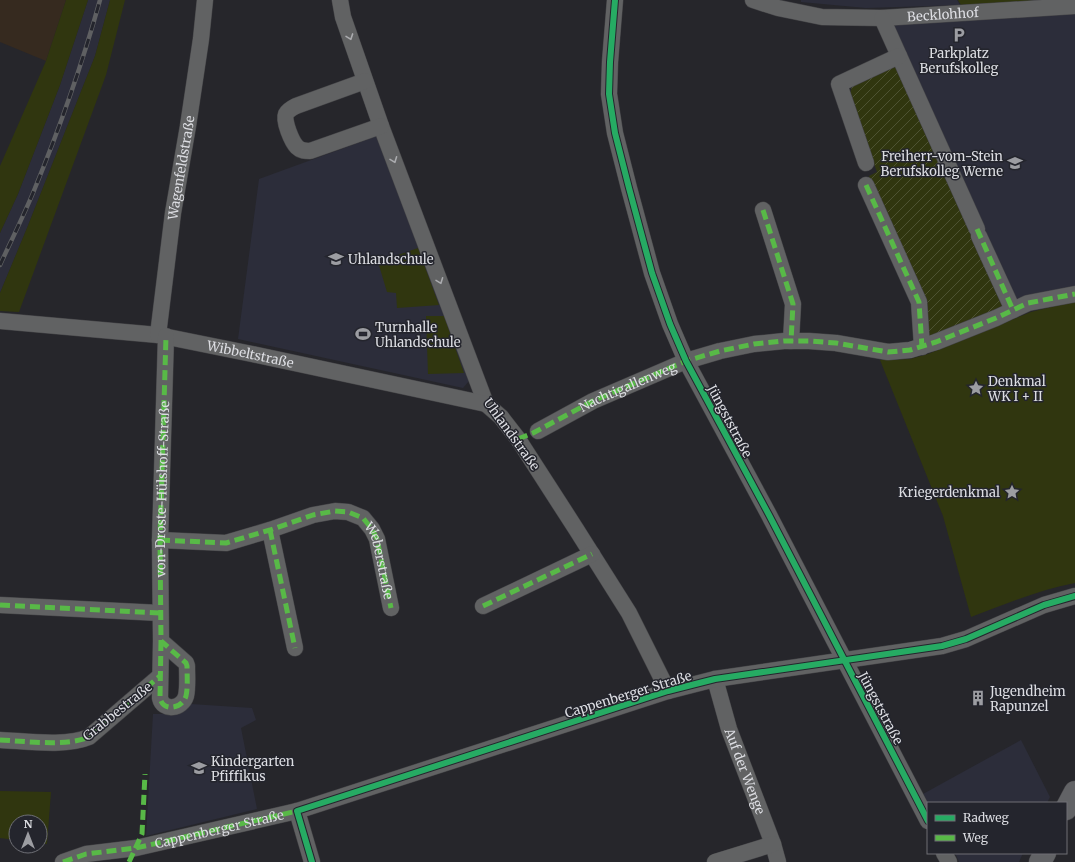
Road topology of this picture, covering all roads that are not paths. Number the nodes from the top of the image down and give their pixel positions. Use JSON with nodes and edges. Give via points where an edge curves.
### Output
{"nodes":[{"id":1,"x":205,"y":0,"type":"edge"},
{"id":2,"x":340,"y":0,"type":"edge"},
{"id":3,"x":615,"y":0,"type":"edge"},
{"id":4,"x":753,"y":0,"type":"edge"},
{"id":5,"x":1075,"y":6,"type":"edge"},
{"id":6,"x":882,"y":18,"type":"junction"},
{"id":7,"x":899,"y":56,"type":"junction"},
{"id":8,"x":365,"y":81,"type":"junction"},
{"id":9,"x":381,"y":126,"type":"junction"},
{"id":10,"x":866,"y":163,"type":"dead end"},
{"id":11,"x":866,"y":185,"type":"dead end"},
{"id":12,"x":763,"y":210,"type":"dead end"},
{"id":13,"x":1075,"y":294,"type":"edge"},
{"id":14,"x":1013,"y":310,"type":"junction"},
{"id":15,"x":6,"y":322,"type":"edge"},
{"id":16,"x":162,"y":336,"type":"junction"},
{"id":17,"x":791,"y":341,"type":"junction"},
{"id":18,"x":922,"y":347,"type":"junction"},
{"id":19,"x":686,"y":360,"type":"junction"},
{"id":20,"x":486,"y":404,"type":"junction"},
{"id":21,"x":538,"y":431,"type":"dead end"},
{"id":22,"x":270,"y":530,"type":"junction"},
{"id":23,"x":160,"y":540,"type":"junction"},
{"id":24,"x":592,"y":554,"type":"junction"},
{"id":25,"x":1071,"y":599,"type":"edge"},
{"id":26,"x":0,"y":605,"type":"edge"},
{"id":27,"x":483,"y":606,"type":"dead end"},
{"id":28,"x":390,"y":608,"type":"dead end"},
{"id":29,"x":160,"y":613,"type":"junction"},
{"id":30,"x":161,"y":641,"type":"junction"},
{"id":31,"x":295,"y":648,"type":"dead end"},
{"id":32,"x":844,"y":660,"type":"junction"},
{"id":33,"x":160,"y":676,"type":"junction"},
{"id":34,"x":714,"y":680,"type":"junction"},
{"id":35,"x":668,"y":691,"type":"junction"},
{"id":36,"x":0,"y":740,"type":"edge"},
{"id":37,"x":297,"y":811,"type":"junction"},
{"id":38,"x":927,"y":819,"type":"edge"},
{"id":39,"x":773,"y":844,"type":"junction"},
{"id":40,"x":133,"y":855,"type":"edge"},
{"id":41,"x":720,"y":861,"type":"edge"},
{"id":42,"x":63,"y":862,"type":"edge"},
{"id":43,"x":312,"y":862,"type":"edge"},
{"id":44,"x":778,"y":862,"type":"edge"}],
"edges":[{"from":1,"to":16,"type":"street","name":"Wagenfeldstraße","via":[[173,213]]},
{"from":2,"to":8,"type":"street","name":"Uhlandstraße","one_way":true,"via":[[343,18]]},
{"from":3,"to":19,"type":"street","name":"Jüngststraße","via":[[609,94],[615,133],[652,273]]},
{"from":4,"to":6,"type":"street","name":"Becklohhof","via":[[822,18]]},
{"from":5,"to":6,"type":"street","name":"Becklohhof"},
{"from":6,"to":7,"type":"street"},
{"from":7,"to":10,"type":"street","via":[[839,84]]},
{"from":7,"to":14,"type":"street"},
{"from":8,"to":9,"type":"street","name":"Uhlandstraße"},
{"from":8,"to":9,"type":"street","via":[[290,109],[286,114],[286,122],[294,142],[303,151],[310,151]]},
{"from":9,"to":20,"type":"street","name":"Uhlandstraße","one_way":true},
{"from":11,"to":18,"type":"street","via":[[919,302]]},
{"from":12,"to":17,"type":"street","via":[[793,304]]},
{"from":13,"to":14,"type":"street","name":"Nachtigallenweg","via":[[1028,303]]},
{"from":14,"to":18,"type":"street","name":"Nachtigallenweg"},
{"from":15,"to":16,"type":"street","name":"Wibbeltstraße"},
{"from":16,"to":20,"type":"street","name":"Wibbeltstraße"},
{"from":16,"to":23,"type":"street","name":"von-Droste-Hülshoff-Straße"},
{"from":17,"to":18,"type":"street","name":"Nachtigallenweg","via":[[836,343],[888,352]]},
{"from":17,"to":19,"type":"street","name":"Nachtigallenweg","via":[[754,344]]},
{"from":19,"to":21,"type":"street","name":"Nachtigallenweg","via":[[593,401]]},
{"from":19,"to":32,"type":"street","name":"Jüngststraße"},
{"from":20,"to":24,"type":"street","name":"Uhlandstraße","via":[[501,417],[518,439]]},
{"from":22,"to":23,"type":"street","name":"Weberstraße","via":[[226,543]]},
{"from":22,"to":28,"type":"street","name":"Weberstraße","via":[[313,515],[335,511],[348,512],[363,518],[377,539]]},
{"from":22,"to":31,"type":"street"},
{"from":23,"to":29,"type":"street","name":"von-Droste-Hülshoff-Straße"},
{"from":24,"to":27,"type":"street"},
{"from":24,"to":35,"type":"street","name":"Uhlandstraße","via":[[629,613]]},
{"from":25,"to":32,"type":"street","name":"Cappenberger Straße","via":[[1044,605],[976,635],[942,646]]},
{"from":26,"to":29,"type":"street"},
{"from":29,"to":30,"type":"street","name":"von-Droste-Hülshoff-Straße"},
{"from":30,"to":33,"type":"street","name":"von-Droste-Hülshoff-Straße"},
{"from":30,"to":33,"type":"street","name":"von-Droste-Hülshoff-Straße","via":[[187,666],[186,695],[178,706],[165,706],[161,703]]},
{"from":32,"to":34,"type":"street","name":"Cappenberger Straße"},
{"from":32,"to":38,"type":"street","name":"Jüngststraße"},
{"from":33,"to":36,"type":"street","name":"Grabbestraße","via":[[80,741],[68,743]]},
{"from":34,"to":35,"type":"street","name":"Cappenberger Straße"},
{"from":34,"to":39,"type":"street","name":"Auf der Wenge","via":[[729,729]]},
{"from":35,"to":37,"type":"street","name":"Cappenberger Straße"},
{"from":37,"to":40,"type":"street","name":"Cappenberger Straße"},
{"from":37,"to":43,"type":"street"},
{"from":39,"to":41,"type":"street"},
{"from":39,"to":44,"type":"street","name":"Auf der Wenge"},
{"from":40,"to":42,"type":"street","name":"Cappenberger Straße","via":[[86,854]]}]}
